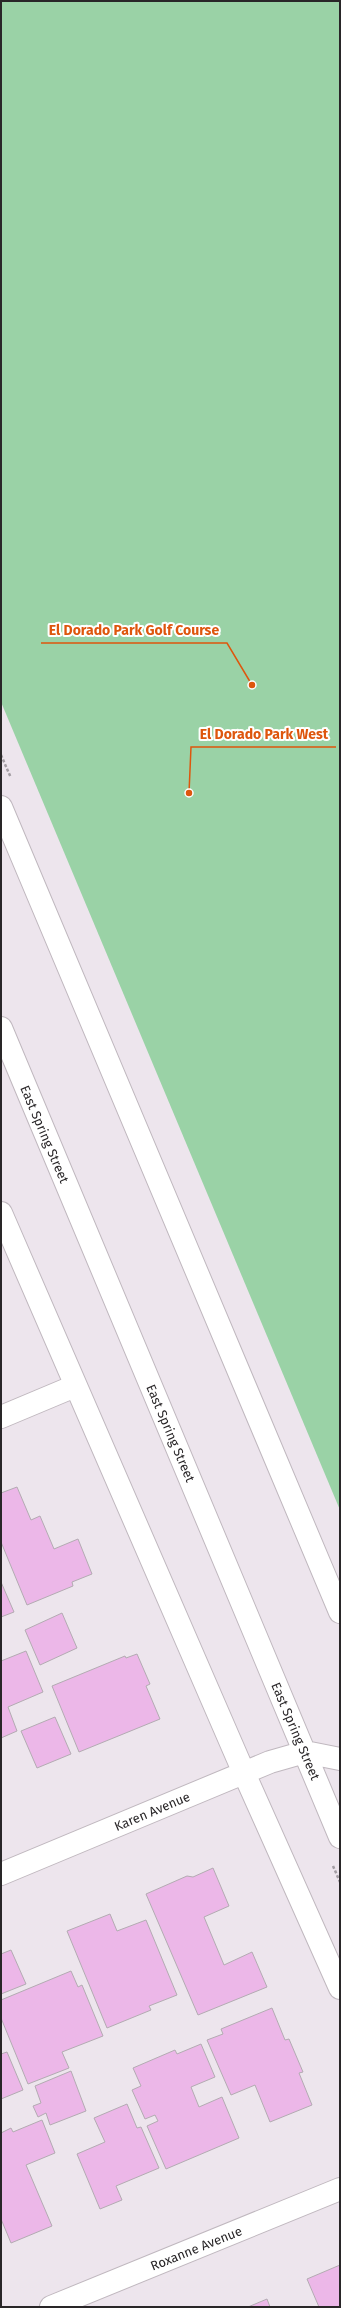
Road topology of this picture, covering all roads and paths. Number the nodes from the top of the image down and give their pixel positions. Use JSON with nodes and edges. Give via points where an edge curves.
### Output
{"nodes":[{"id":1,"x":1,"y":806,"type":"edge"},
{"id":2,"x":1,"y":1028,"type":"edge"},
{"id":3,"x":1,"y":1213,"type":"edge"},
{"id":4,"x":75,"y":1386,"type":"junction"},
{"id":5,"x":1,"y":1417,"type":"edge"},
{"id":6,"x":340,"y":1612,"type":"edge"},
{"id":7,"x":305,"y":1752,"type":"junction"},
{"id":8,"x":340,"y":1759,"type":"edge"},
{"id":9,"x":244,"y":1773,"type":"junction"},
{"id":10,"x":340,"y":1837,"type":"edge"},
{"id":11,"x":1,"y":1874,"type":"edge"},
{"id":12,"x":340,"y":1988,"type":"edge"},
{"id":13,"x":340,"y":2189,"type":"edge"},
{"id":14,"x":51,"y":2307,"type":"edge"}],
"edges":[{"from":1,"to":6,"type":"main road"},
{"from":2,"to":7,"type":"main road","name":"East Spring Street"},
{"from":3,"to":4,"type":"main road"},
{"from":4,"to":5,"type":"main road"},
{"from":4,"to":9,"type":"main road"},
{"from":7,"to":8,"type":"main road"},
{"from":7,"to":9,"type":"main road","name":"Karen Avenue"},
{"from":7,"to":10,"type":"main road","name":"East Spring Street"},
{"from":9,"to":11,"type":"main road","name":"Karen Avenue"},
{"from":9,"to":12,"type":"main road"},
{"from":13,"to":14,"type":"main road","name":"Roxanne Avenue"}]}
